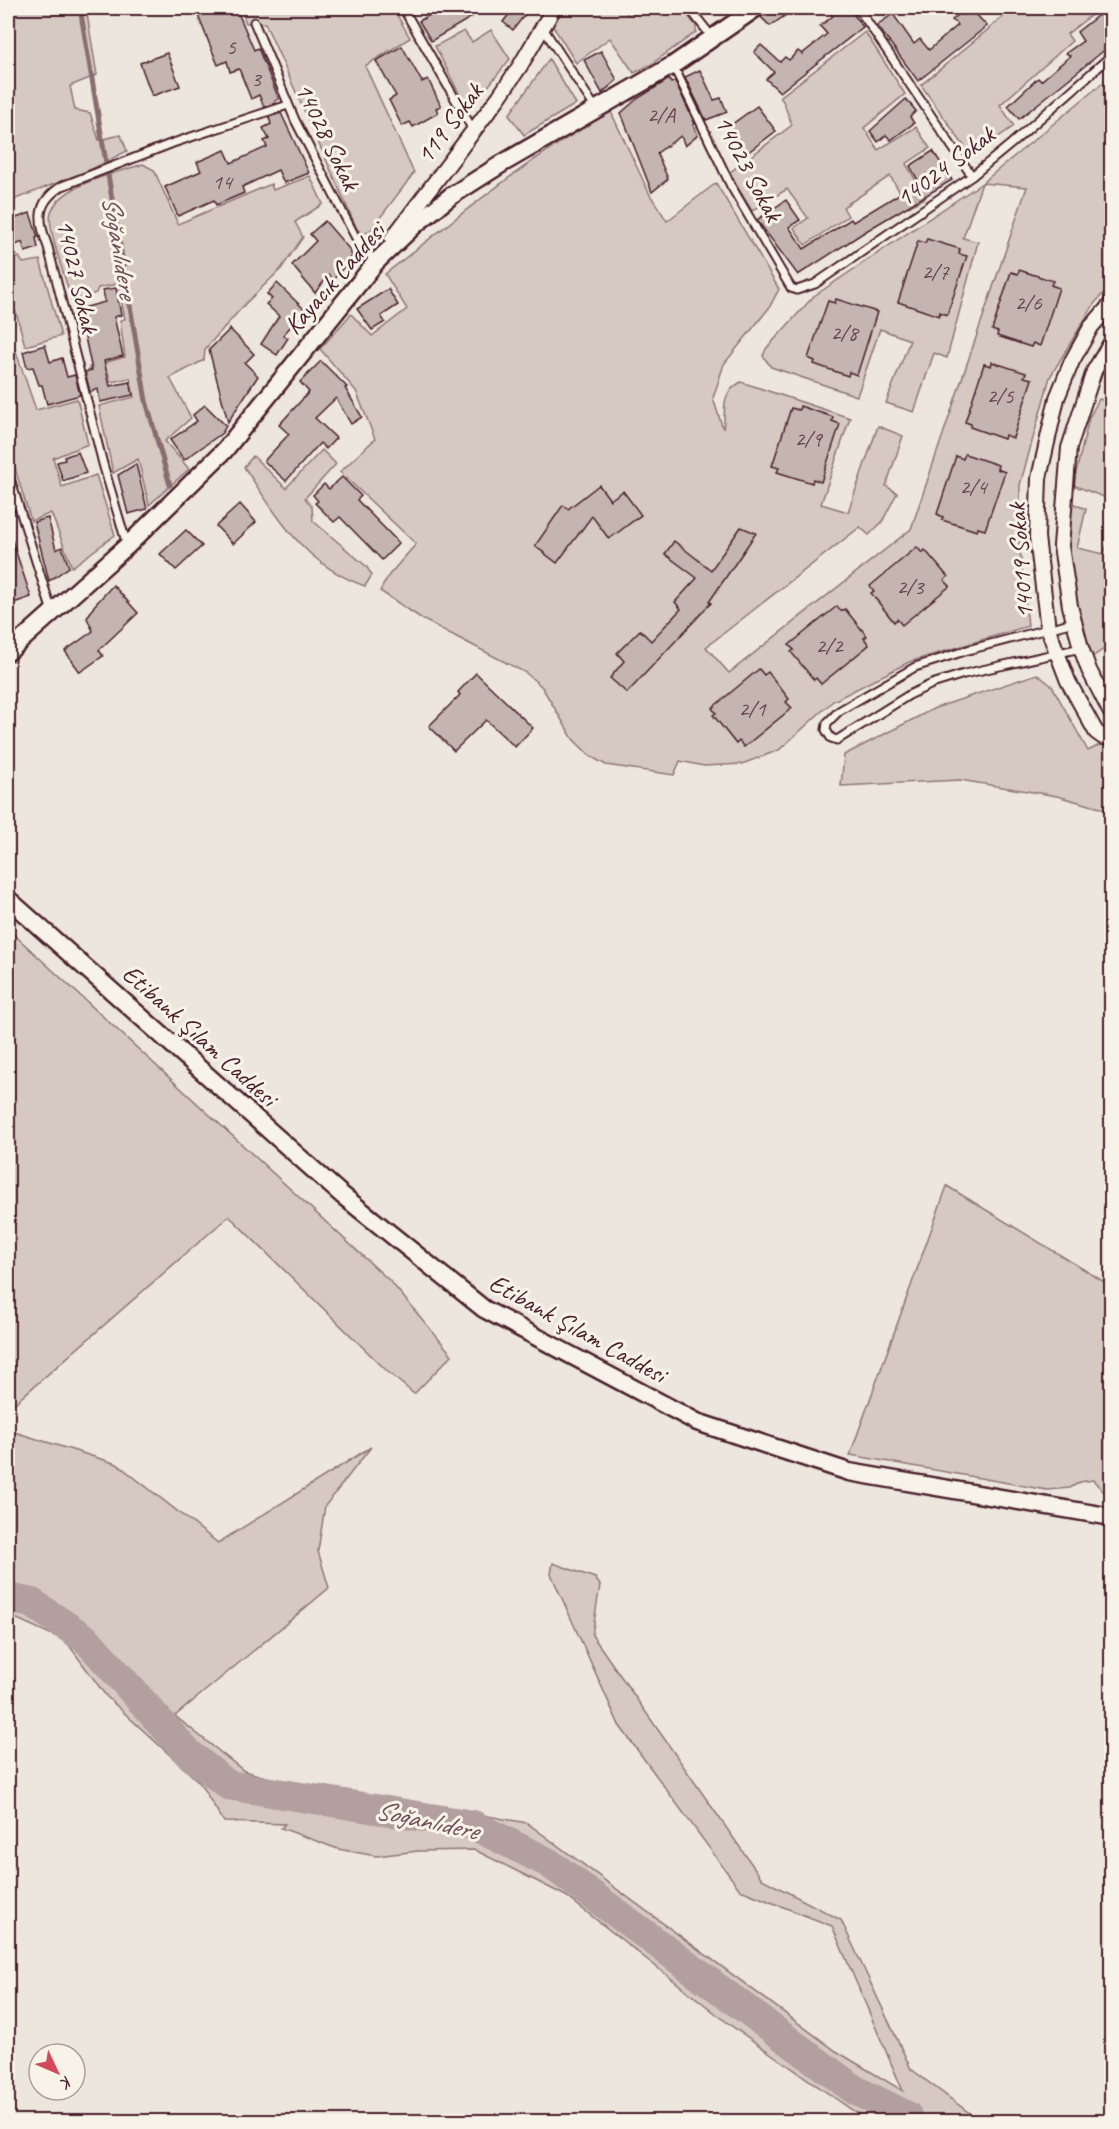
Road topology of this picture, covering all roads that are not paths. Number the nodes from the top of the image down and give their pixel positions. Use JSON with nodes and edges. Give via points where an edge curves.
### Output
{"nodes":[{"id":1,"x":403,"y":8,"type":"edge"},
{"id":2,"x":554,"y":8,"type":"edge"},
{"id":3,"x":689,"y":8,"type":"edge"},
{"id":4,"x":756,"y":8,"type":"edge"},
{"id":5,"x":858,"y":8,"type":"edge"},
{"id":6,"x":254,"y":22,"type":"dead end"},
{"id":7,"x":542,"y":26,"type":"junction"},
{"id":8,"x":712,"y":37,"type":"junction"},
{"id":9,"x":1112,"y":55,"type":"edge"},
{"id":10,"x":673,"y":65,"type":"junction"},
{"id":11,"x":288,"y":105,"type":"junction"},
{"id":12,"x":596,"y":109,"type":"junction"},
{"id":13,"x":472,"y":130,"type":"junction"},
{"id":14,"x":972,"y":176,"type":"junction"},
{"id":15,"x":376,"y":262,"type":"junction"},
{"id":16,"x":791,"y":288,"type":"joint"},
{"id":17,"x":1112,"y":303,"type":"edge"},
{"id":18,"x":1112,"y":341,"type":"edge"},
{"id":19,"x":8,"y":472,"type":"edge"},
{"id":20,"x":16,"y":502,"type":"junction"},
{"id":21,"x":8,"y":509,"type":"edge"},
{"id":22,"x":127,"y":546,"type":"junction"},
{"id":23,"x":52,"y":612,"type":"junction"},
{"id":24,"x":1074,"y":622,"type":"junction"},
{"id":25,"x":1048,"y":629,"type":"junction"},
{"id":26,"x":1081,"y":648,"type":"junction"},
{"id":27,"x":8,"y":652,"type":"edge"},
{"id":28,"x":1057,"y":653,"type":"junction"},
{"id":29,"x":1112,"y":716,"type":"edge"},
{"id":30,"x":1112,"y":735,"type":"edge"},
{"id":31,"x":8,"y":899,"type":"edge"},
{"id":32,"x":1112,"y":1517,"type":"edge"}],
"edges":[{"from":1,"to":13,"type":"lane"},
{"from":2,"to":7,"type":"street","name":"119 Sokak"},
{"from":3,"to":8,"type":"lane"},
{"from":4,"to":8,"type":"street","name":"Kayacık Caddesi"},
{"from":5,"to":14,"type":"lane"},
{"from":6,"to":11,"type":"lane","name":"14028 Sokak"},
{"from":7,"to":12,"type":"lane"},
{"from":7,"to":13,"type":"street","name":"119 Sokak","via":[[520,66]]},
{"from":8,"to":10,"type":"street","name":"Kayacık Caddesi"},
{"from":9,"to":14,"type":"lane","name":"14024 Sokak"},
{"from":10,"to":12,"type":"street","name":"Kayacık Caddesi"},
{"from":10,"to":16,"type":"lane","name":"14023 Sokak","via":[[731,186]]},
{"from":11,"to":15,"type":"lane","name":"14028 Sokak","via":[[358,242]]},
{"from":11,"to":22,"type":"lane","name":"14027 Sokak","via":[[62,186],[44,204],[40,222]]},
{"from":12,"to":15,"type":"street","name":"Kayacık Caddesi","via":[[451,196]]},
{"from":13,"to":15,"type":"street","name":"119 Sokak"},
{"from":14,"to":16,"type":"lane","name":"14024 Sokak","via":[[815,284],[803,290]]},
{"from":15,"to":22,"type":"street","name":"Kayacık Caddesi","via":[[224,451]]},
{"from":17,"to":25,"type":"street","name":"14019 Sokak","via":[[1091,327],[1072,362],[1057,398],[1039,478],[1037,537]]},
{"from":18,"to":24,"type":"street","name":"14019 Sokak","via":[[1094,371],[1069,448],[1061,546]]},
{"from":19,"to":20,"type":"lane"},
{"from":20,"to":21,"type":"lane"},
{"from":20,"to":23,"type":"lane"},
{"from":22,"to":23,"type":"street","name":"Kayacık Caddesi"},
{"from":23,"to":27,"type":"street","name":"Kayacık Caddesi"},
{"from":24,"to":25,"type":"lane"},
{"from":24,"to":26,"type":"street","name":"14019 Sokak"},
{"from":25,"to":28,"type":"street","name":"14019 Sokak"},
{"from":25,"to":28,"type":"lane","via":[[915,667],[839,711],[827,723],[826,730],[837,740],[932,684]]},
{"from":26,"to":28,"type":"lane"},
{"from":26,"to":29,"type":"street","name":"14019 Sokak"},
{"from":28,"to":30,"type":"street","name":"14019 Sokak","via":[[1096,732],[1103,737]]},
{"from":31,"to":32,"type":"street","name":"Etibank Şılam Caddesi","via":[[342,1195],[484,1309],[697,1422],[849,1472]]}]}
